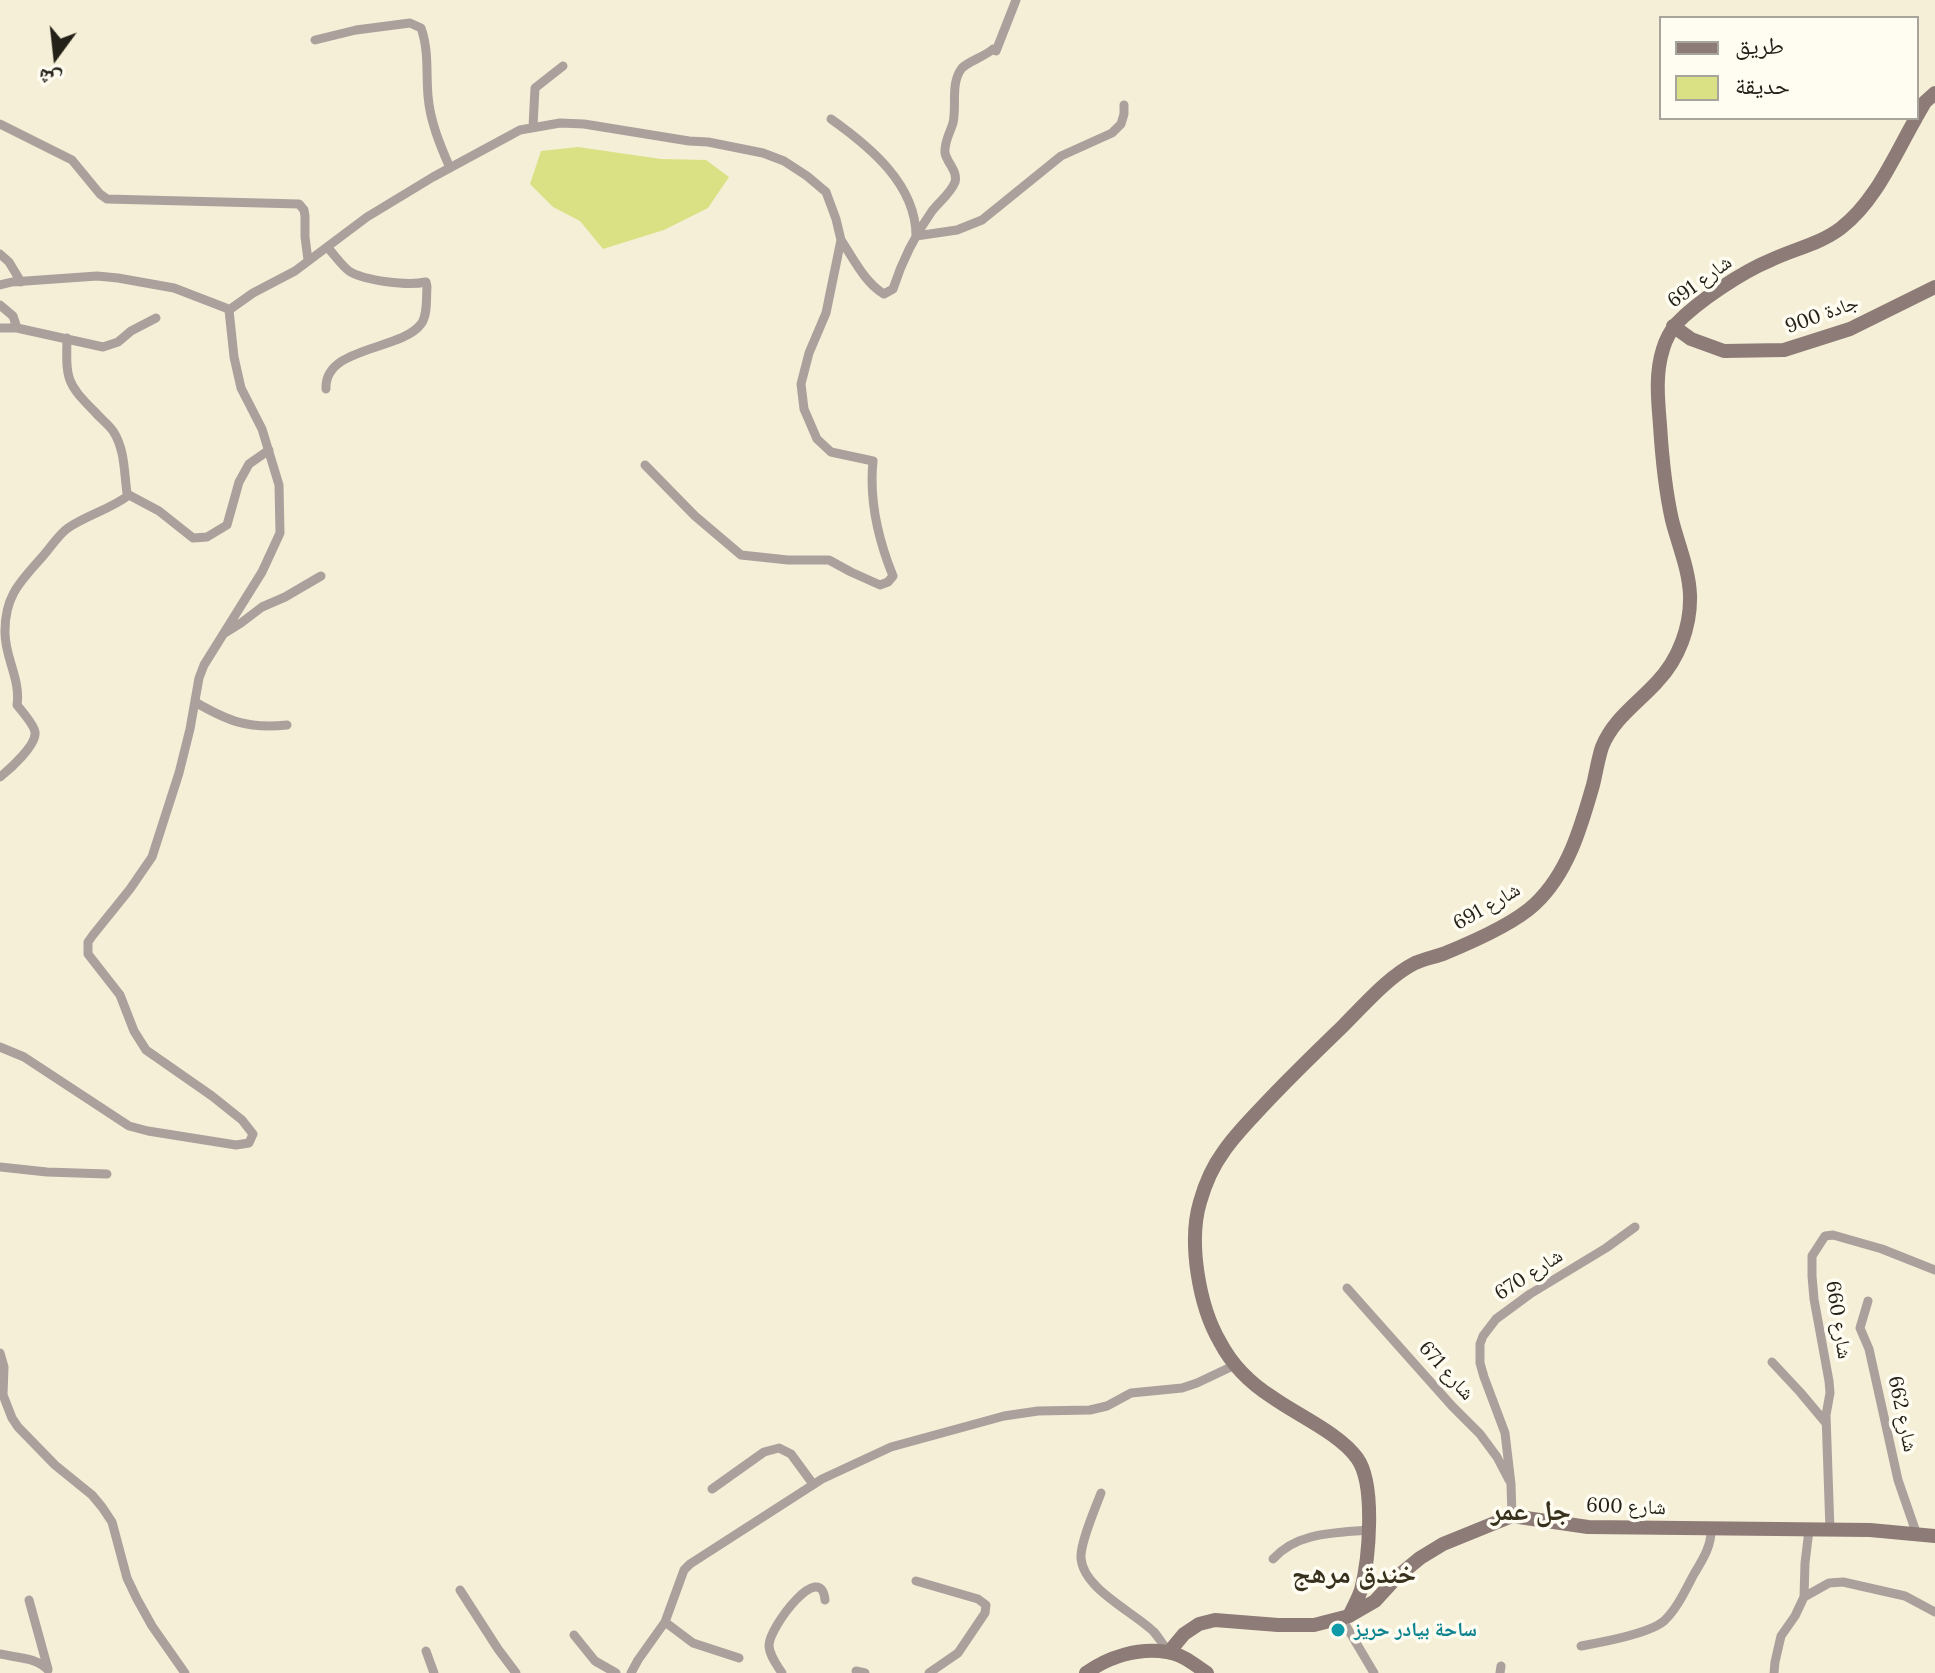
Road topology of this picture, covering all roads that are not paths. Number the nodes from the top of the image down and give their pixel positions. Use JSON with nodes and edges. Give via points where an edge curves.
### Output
{"nodes":[{"id":1,"x":1016,"y":0,"type":"edge"},
{"id":2,"x":315,"y":40,"type":"dead end"},
{"id":3,"x":563,"y":66,"type":"dead end"},
{"id":4,"x":1935,"y":93,"type":"edge"},
{"id":5,"x":1124,"y":105,"type":"dead end"},
{"id":6,"x":1919,"y":112,"type":"edge"},
{"id":7,"x":831,"y":119,"type":"dead end"},
{"id":8,"x":1914,"y":120,"type":"edge"},
{"id":9,"x":0,"y":124,"type":"edge"},
{"id":10,"x":533,"y":127,"type":"junction"},
{"id":11,"x":450,"y":168,"type":"junction"},
{"id":12,"x":916,"y":236,"type":"junction"},
{"id":13,"x":841,"y":240,"type":"junction"},
{"id":14,"x":327,"y":247,"type":"junction"},
{"id":15,"x":0,"y":254,"type":"edge"},
{"id":16,"x":308,"y":260,"type":"junction"},
{"id":17,"x":21,"y":282,"type":"junction"},
{"id":18,"x":0,"y":285,"type":"edge"},
{"id":19,"x":1935,"y":287,"type":"edge"},
{"id":20,"x":0,"y":305,"type":"edge"},
{"id":21,"x":229,"y":310,"type":"junction"},
{"id":22,"x":156,"y":318,"type":"dead end"},
{"id":23,"x":1673,"y":326,"type":"junction"},
{"id":24,"x":0,"y":328,"type":"edge"},
{"id":25,"x":17,"y":328,"type":"junction"},
{"id":26,"x":67,"y":338,"type":"junction"},
{"id":27,"x":326,"y":389,"type":"dead end"},
{"id":28,"x":269,"y":450,"type":"junction"},
{"id":29,"x":645,"y":465,"type":"dead end"},
{"id":30,"x":129,"y":495,"type":"junction"},
{"id":31,"x":321,"y":576,"type":"dead end"},
{"id":32,"x":222,"y":635,"type":"junction"},
{"id":33,"x":195,"y":702,"type":"junction"},
{"id":34,"x":287,"y":725,"type":"dead end"},
{"id":35,"x":0,"y":777,"type":"edge"},
{"id":36,"x":0,"y":1037,"type":"edge"},
{"id":37,"x":3,"y":1048,"type":"edge"},
{"id":38,"x":0,"y":1167,"type":"edge"},
{"id":39,"x":107,"y":1174,"type":"dead end"},
{"id":40,"x":1635,"y":1227,"type":"dead end"},
{"id":41,"x":1935,"y":1270,"type":"edge"},
{"id":42,"x":1347,"y":1288,"type":"dead end"},
{"id":43,"x":1868,"y":1301,"type":"dead end"},
{"id":44,"x":0,"y":1353,"type":"edge"},
{"id":45,"x":1772,"y":1362,"type":"dead end"},
{"id":46,"x":1235,"y":1365,"type":"junction"},
{"id":47,"x":2,"y":1394,"type":"edge"},
{"id":48,"x":1826,"y":1423,"type":"junction"},
{"id":49,"x":813,"y":1484,"type":"junction"},
{"id":50,"x":1511,"y":1484,"type":"junction"},
{"id":51,"x":712,"y":1489,"type":"dead end"},
{"id":52,"x":1101,"y":1493,"type":"dead end"},
{"id":53,"x":1512,"y":1516,"type":"junction"},
{"id":54,"x":1711,"y":1528,"type":"junction"},
{"id":55,"x":1369,"y":1530,"type":"junction"},
{"id":56,"x":1809,"y":1530,"type":"junction"},
{"id":57,"x":1830,"y":1530,"type":"junction"},
{"id":58,"x":1917,"y":1535,"type":"junction"},
{"id":59,"x":1935,"y":1536,"type":"edge"},
{"id":60,"x":1273,"y":1559,"type":"dead end"},
{"id":61,"x":916,"y":1581,"type":"dead end"},
{"id":62,"x":460,"y":1590,"type":"dead end"},
{"id":63,"x":1804,"y":1597,"type":"junction"},
{"id":64,"x":29,"y":1600,"type":"dead end"},
{"id":65,"x":825,"y":1600,"type":"dead end"},
{"id":66,"x":1935,"y":1612,"type":"edge"},
{"id":67,"x":1346,"y":1618,"type":"junction"},
{"id":68,"x":665,"y":1622,"type":"junction"},
{"id":69,"x":574,"y":1635,"type":"dead end"},
{"id":70,"x":1581,"y":1646,"type":"dead end"},
{"id":71,"x":426,"y":1651,"type":"dead end"},
{"id":72,"x":1169,"y":1652,"type":"junction"},
{"id":73,"x":0,"y":1654,"type":"edge"},
{"id":74,"x":739,"y":1658,"type":"dead end"},
{"id":75,"x":48,"y":1671,"type":"edge"},
{"id":76,"x":185,"y":1673,"type":"edge"},
{"id":77,"x":434,"y":1673,"type":"edge"},
{"id":78,"x":516,"y":1673,"type":"edge"},
{"id":79,"x":616,"y":1673,"type":"edge"},
{"id":80,"x":631,"y":1673,"type":"edge"},
{"id":81,"x":782,"y":1673,"type":"edge"},
{"id":82,"x":929,"y":1673,"type":"edge"},
{"id":83,"x":1086,"y":1673,"type":"edge"},
{"id":84,"x":1207,"y":1673,"type":"edge"},
{"id":85,"x":1374,"y":1673,"type":"edge"},
{"id":86,"x":1774,"y":1673,"type":"edge"}],
"edges":[{"from":1,"to":12,"type":"street","via":[[996,51],[969,63],[959,74],[945,151],[955,181]]},
{"from":2,"to":11,"type":"street","via":[[410,23],[421,28],[428,100]]},
{"from":3,"to":10,"type":"street","via":[[535,88]]},
{"from":4,"to":6,"type":"main road","name":"شارع 691"},
{"from":5,"to":12,"type":"street","via":[[1121,124],[1112,133],[1061,156],[982,220]]},
{"from":7,"to":12,"type":"street","via":[[891,172],[913,210]]},
{"from":8,"to":23,"type":"main road","name":"شارع 691","via":[[1875,191],[1845,225],[1731,281]]},
{"from":9,"to":16,"type":"street","via":[[72,160],[107,199],[299,204],[305,216]]},
{"from":10,"to":11,"type":"street"},
{"from":10,"to":13,"type":"street","via":[[584,124],[763,153],[784,161],[826,192]]},
{"from":11,"to":14,"type":"street"},
{"from":12,"to":13,"type":"street","via":[[893,289],[884,294]]},
{"from":13,"to":29,"type":"street","via":[[826,313],[801,384],[804,409],[817,439],[831,452],[873,461],[877,524],[893,576],[888,582],[880,585],[829,560],[741,555]]},
{"from":14,"to":16,"type":"street"},
{"from":14,"to":27,"type":"street","via":[[348,270],[395,283],[426,282],[427,287],[424,322],[402,337],[344,360],[331,371]]},
{"from":15,"to":17,"type":"street"},
{"from":16,"to":21,"type":"street"},
{"from":17,"to":18,"type":"street"},
{"from":17,"to":21,"type":"street","via":[[118,278],[174,288]]},
{"from":19,"to":23,"type":"main road","name":"جادة 900","via":[[1850,329],[1784,350],[1724,351]]},
{"from":20,"to":25,"type":"street"},
{"from":21,"to":28,"type":"street","via":[[241,388]]},
{"from":22,"to":26,"type":"street","via":[[103,347]]},
{"from":23,"to":46,"type":"main road","name":"شارع 691","via":[[1657,381],[1663,468],[1690,587],[1685,636],[1656,684],[1611,731],[1572,848],[1556,880],[1533,906],[1490,933],[1413,964],[1381,989],[1224,1150],[1200,1200],[1195,1251],[1208,1314]]},
{"from":24,"to":25,"type":"street"},
{"from":25,"to":26,"type":"street"},
{"from":26,"to":30,"type":"street","via":[[70,382],[112,430],[123,453]]},
{"from":28,"to":30,"type":"street","via":[[249,464],[227,525],[207,537],[193,538]]},
{"from":28,"to":32,"type":"street","via":[[280,494],[280,533]]},
{"from":30,"to":35,"type":"street","via":[[66,529],[14,590],[4,629],[6,648],[17,705],[35,735]]},
{"from":31,"to":32,"type":"street"},
{"from":32,"to":33,"type":"street","via":[[204,665]]},
{"from":33,"to":34,"type":"street","via":[[227,720]]},
{"from":33,"to":37,"type":"street","via":[[152,857],[88,942],[88,954],[120,995],[146,1050],[242,1120],[252,1139],[236,1145],[129,1126]]},
{"from":36,"to":37,"type":"street"},
{"from":38,"to":39,"type":"street"},
{"from":40,"to":50,"type":"street","name":"شارع 670","via":[[1530,1294],[1496,1319],[1483,1336],[1480,1363],[1505,1433]]},
{"from":41,"to":48,"type":"street","name":"شارع 660","via":[[1840,1236],[1820,1241],[1812,1256],[1812,1276],[1829,1381]]},
{"from":42,"to":50,"type":"street","name":"شارع 671","via":[[1489,1445]]},
{"from":43,"to":58,"type":"street","name":"شارع 662","via":[[1860,1328]]},
{"from":44,"to":47,"type":"street"},
{"from":45,"to":48,"type":"street"},
{"from":46,"to":49,"type":"street","via":[[1182,1388],[1131,1393],[1090,1410],[1020,1413],[935,1433],[891,1447]]},
{"from":46,"to":55,"type":"main road","name":"شارع 691","via":[[1357,1458],[1367,1486]]},
{"from":47,"to":76,"type":"street","via":[[18,1427],[107,1514],[137,1599]]},
{"from":48,"to":57,"type":"street","name":"شارع 660"},
{"from":49,"to":51,"type":"street","via":[[791,1454],[779,1448],[764,1452]]},
{"from":49,"to":68,"type":"street","via":[[690,1564]]},
{"from":50,"to":53,"type":"street","name":"شارع 670"},
{"from":52,"to":72,"type":"street","via":[[1081,1551],[1083,1570],[1154,1632]]},
{"from":53,"to":54,"type":"main road","name":"شارع 600","via":[[1588,1527]]},
{"from":53,"to":67,"type":"main road","via":[[1420,1558],[1375,1601]]},
{"from":54,"to":56,"type":"main road","name":"شارع 600"},
{"from":54,"to":70,"type":"street","via":[[1704,1556],[1662,1623]]},
{"from":55,"to":60,"type":"street","via":[[1312,1535]]},
{"from":55,"to":67,"type":"main road","name":"شارع 691","via":[[1360,1592]]},
{"from":56,"to":57,"type":"main road","name":"شارع 600"},
{"from":56,"to":63,"type":"street"},
{"from":57,"to":58,"type":"main road","name":"شارع 600"},
{"from":58,"to":59,"type":"main road","name":"شارع 600"},
{"from":61,"to":82,"type":"street","via":[[986,1605],[958,1653]]},
{"from":62,"to":78,"type":"street"},
{"from":63,"to":66,"type":"street","via":[[1829,1583],[1843,1582],[1905,1596]]},
{"from":63,"to":86,"type":"street","via":[[1781,1636]]},
{"from":64,"to":75,"type":"street"},
{"from":65,"to":81,"type":"street","via":[[821,1589],[807,1589],[776,1625],[769,1649]]},
{"from":67,"to":72,"type":"main road","via":[[1314,1625],[1215,1620],[1184,1634]]},
{"from":67,"to":85,"type":"street"},
{"from":68,"to":74,"type":"street","via":[[693,1643]]},
{"from":68,"to":80,"type":"street"},
{"from":69,"to":79,"type":"street","via":[[595,1661]]},
{"from":71,"to":77,"type":"street"},
{"from":72,"to":83,"type":"main road","via":[[1118,1657]]},
{"from":72,"to":84,"type":"main road"},
{"from":73,"to":75,"type":"street","via":[[39,1662]]}]}
